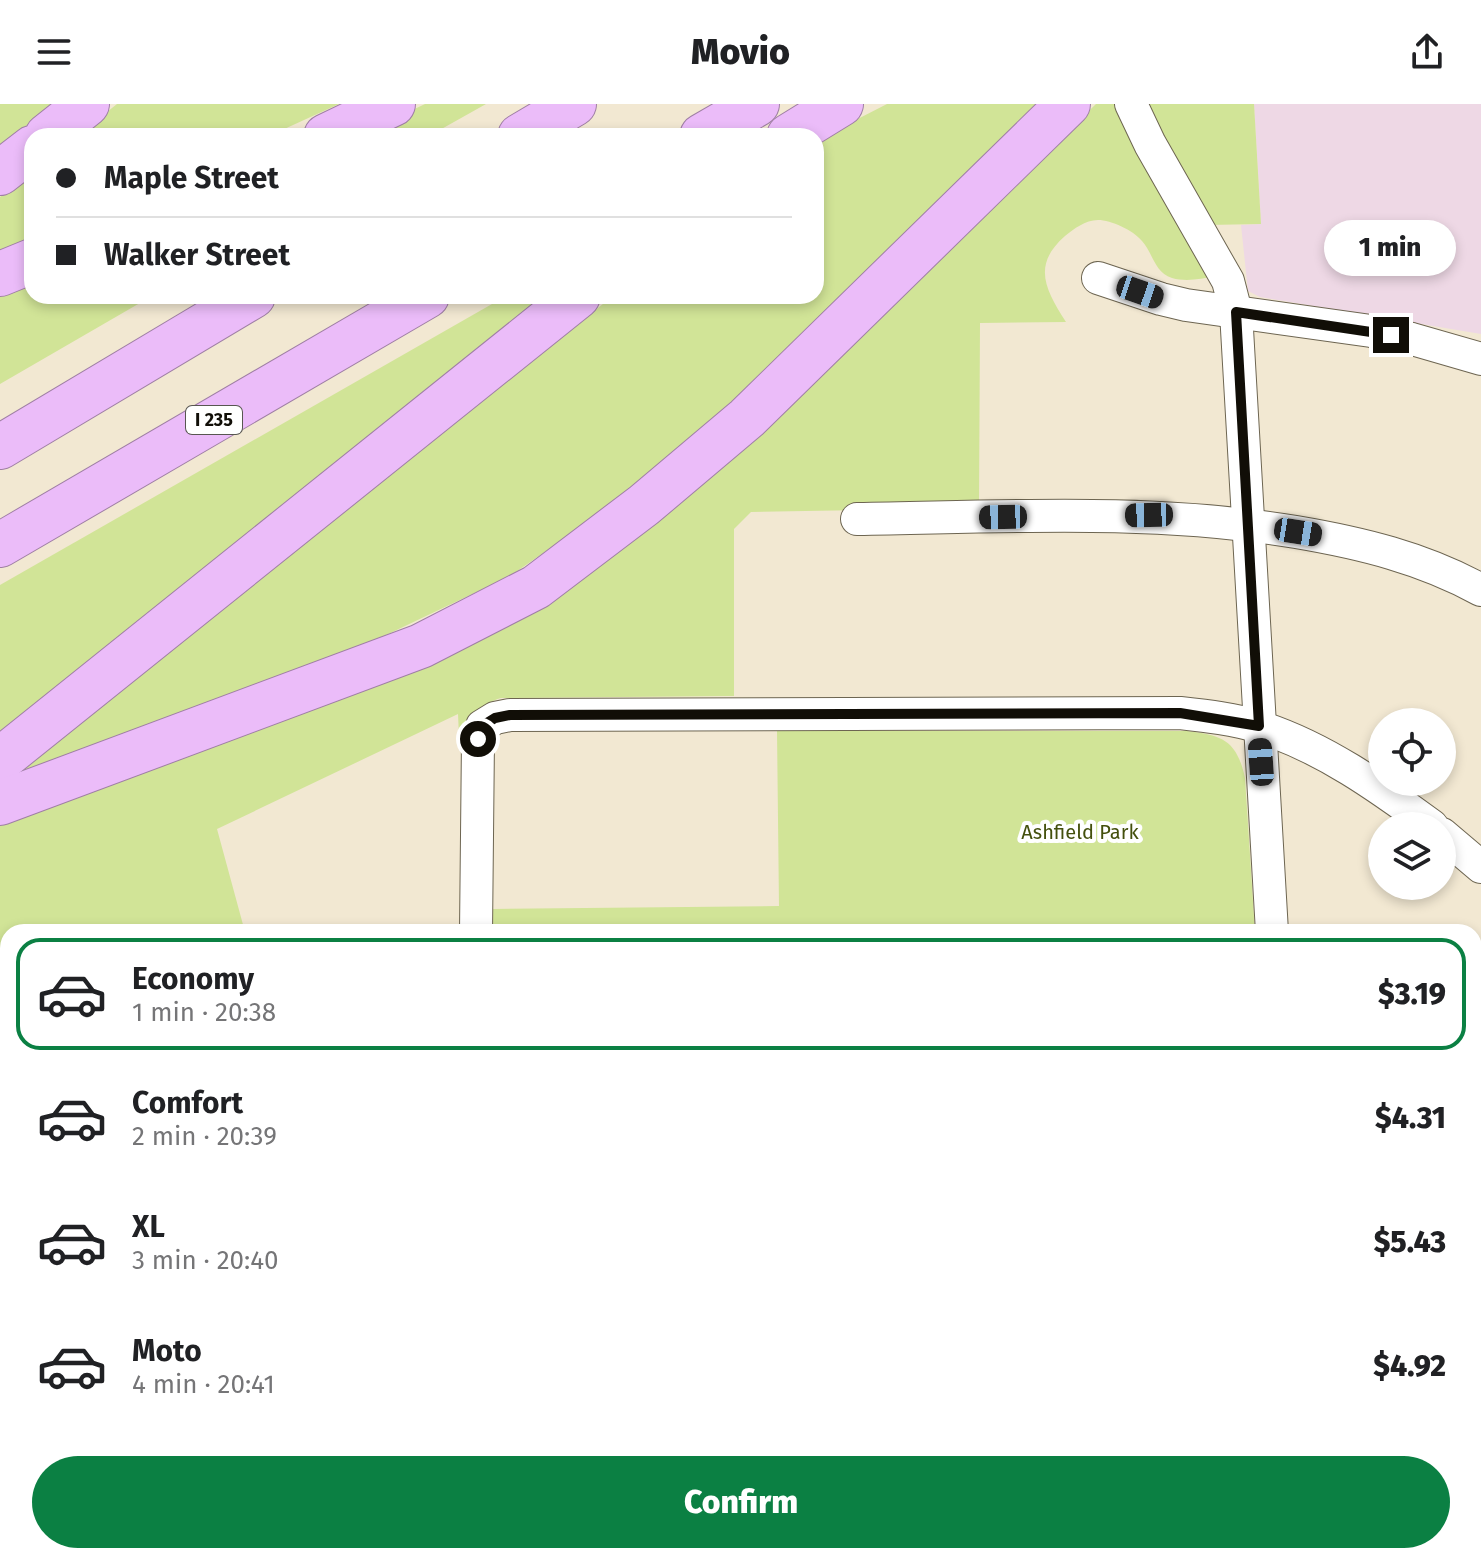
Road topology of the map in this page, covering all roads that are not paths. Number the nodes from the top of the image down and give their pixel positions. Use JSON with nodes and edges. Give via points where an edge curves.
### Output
{"nodes":[{"id":1,"x":87,"y":104,"type":"edge"},
{"id":2,"x":393,"y":104,"type":"edge"},
{"id":3,"x":574,"y":104,"type":"edge"},
{"id":4,"x":757,"y":104,"type":"edge"},
{"id":5,"x":841,"y":104,"type":"edge"},
{"id":6,"x":1068,"y":104,"type":"edge"},
{"id":7,"x":1131,"y":104,"type":"edge"},
{"id":8,"x":57,"y":128,"type":"edge"},
{"id":9,"x":343,"y":128,"type":"edge"},
{"id":10,"x":534,"y":128,"type":"edge"},
{"id":11,"x":716,"y":128,"type":"edge"},
{"id":12,"x":802,"y":128,"type":"edge"},
{"id":13,"x":24,"y":154,"type":"edge"},
{"id":14,"x":0,"y":173,"type":"edge"},
{"id":15,"x":24,"y":264,"type":"edge"},
{"id":16,"x":0,"y":274,"type":"edge"},
{"id":17,"x":1098,"y":278,"type":"dead end"},
{"id":18,"x":240,"y":304,"type":"edge"},
{"id":19,"x":413,"y":304,"type":"edge"},
{"id":20,"x":568,"y":304,"type":"edge"},
{"id":21,"x":1236,"y":312,"type":"junction"},
{"id":22,"x":1481,"y":359,"type":"edge"},
{"id":23,"x":0,"y":447,"type":"edge"},
{"id":24,"x":857,"y":519,"type":"dead end"},
{"id":25,"x":1247,"y":524,"type":"junction"},
{"id":26,"x":0,"y":545,"type":"edge"},
{"id":27,"x":1481,"y":590,"type":"edge"},
{"id":28,"x":1259,"y":726,"type":"junction"},
{"id":29,"x":0,"y":760,"type":"edge"},
{"id":30,"x":0,"y":803,"type":"edge"},
{"id":31,"x":1412,"y":812,"type":"edge"},
{"id":32,"x":1456,"y":846,"type":"edge"},
{"id":33,"x":1481,"y":867,"type":"edge"},
{"id":34,"x":476,"y":924,"type":"edge"},
{"id":35,"x":1271,"y":924,"type":"edge"}],
"edges":[{"from":1,"to":8,"type":"highway"},
{"from":2,"to":9,"type":"highway"},
{"from":3,"to":10,"type":"highway"},
{"from":4,"to":11,"type":"highway"},
{"from":5,"to":12,"type":"highway"},
{"from":6,"to":30,"type":"highway","via":[[747,418],[536,587],[421,646]]},
{"from":7,"to":21,"type":"street","via":[[1228,281]]},
{"from":13,"to":14,"type":"highway"},
{"from":15,"to":16,"type":"highway"},
{"from":17,"to":21,"type":"street","via":[[1161,299]]},
{"from":18,"to":23,"type":"highway"},
{"from":19,"to":26,"type":"highway","number":"I 235"},
{"from":20,"to":29,"type":"highway"},
{"from":21,"to":22,"type":"street","via":[[1371,331]]},
{"from":21,"to":25,"type":"street"},
{"from":24,"to":25,"type":"street","via":[[1149,515]]},
{"from":25,"to":27,"type":"street","via":[[1386,550],[1432,565]]},
{"from":25,"to":28,"type":"street"},
{"from":28,"to":31,"type":"street","via":[[1357,774]]},
{"from":28,"to":34,"type":"street","via":[[1164,713],[495,718],[482,726],[476,754]]},
{"from":28,"to":35,"type":"street"},
{"from":32,"to":33,"type":"street"}]}
